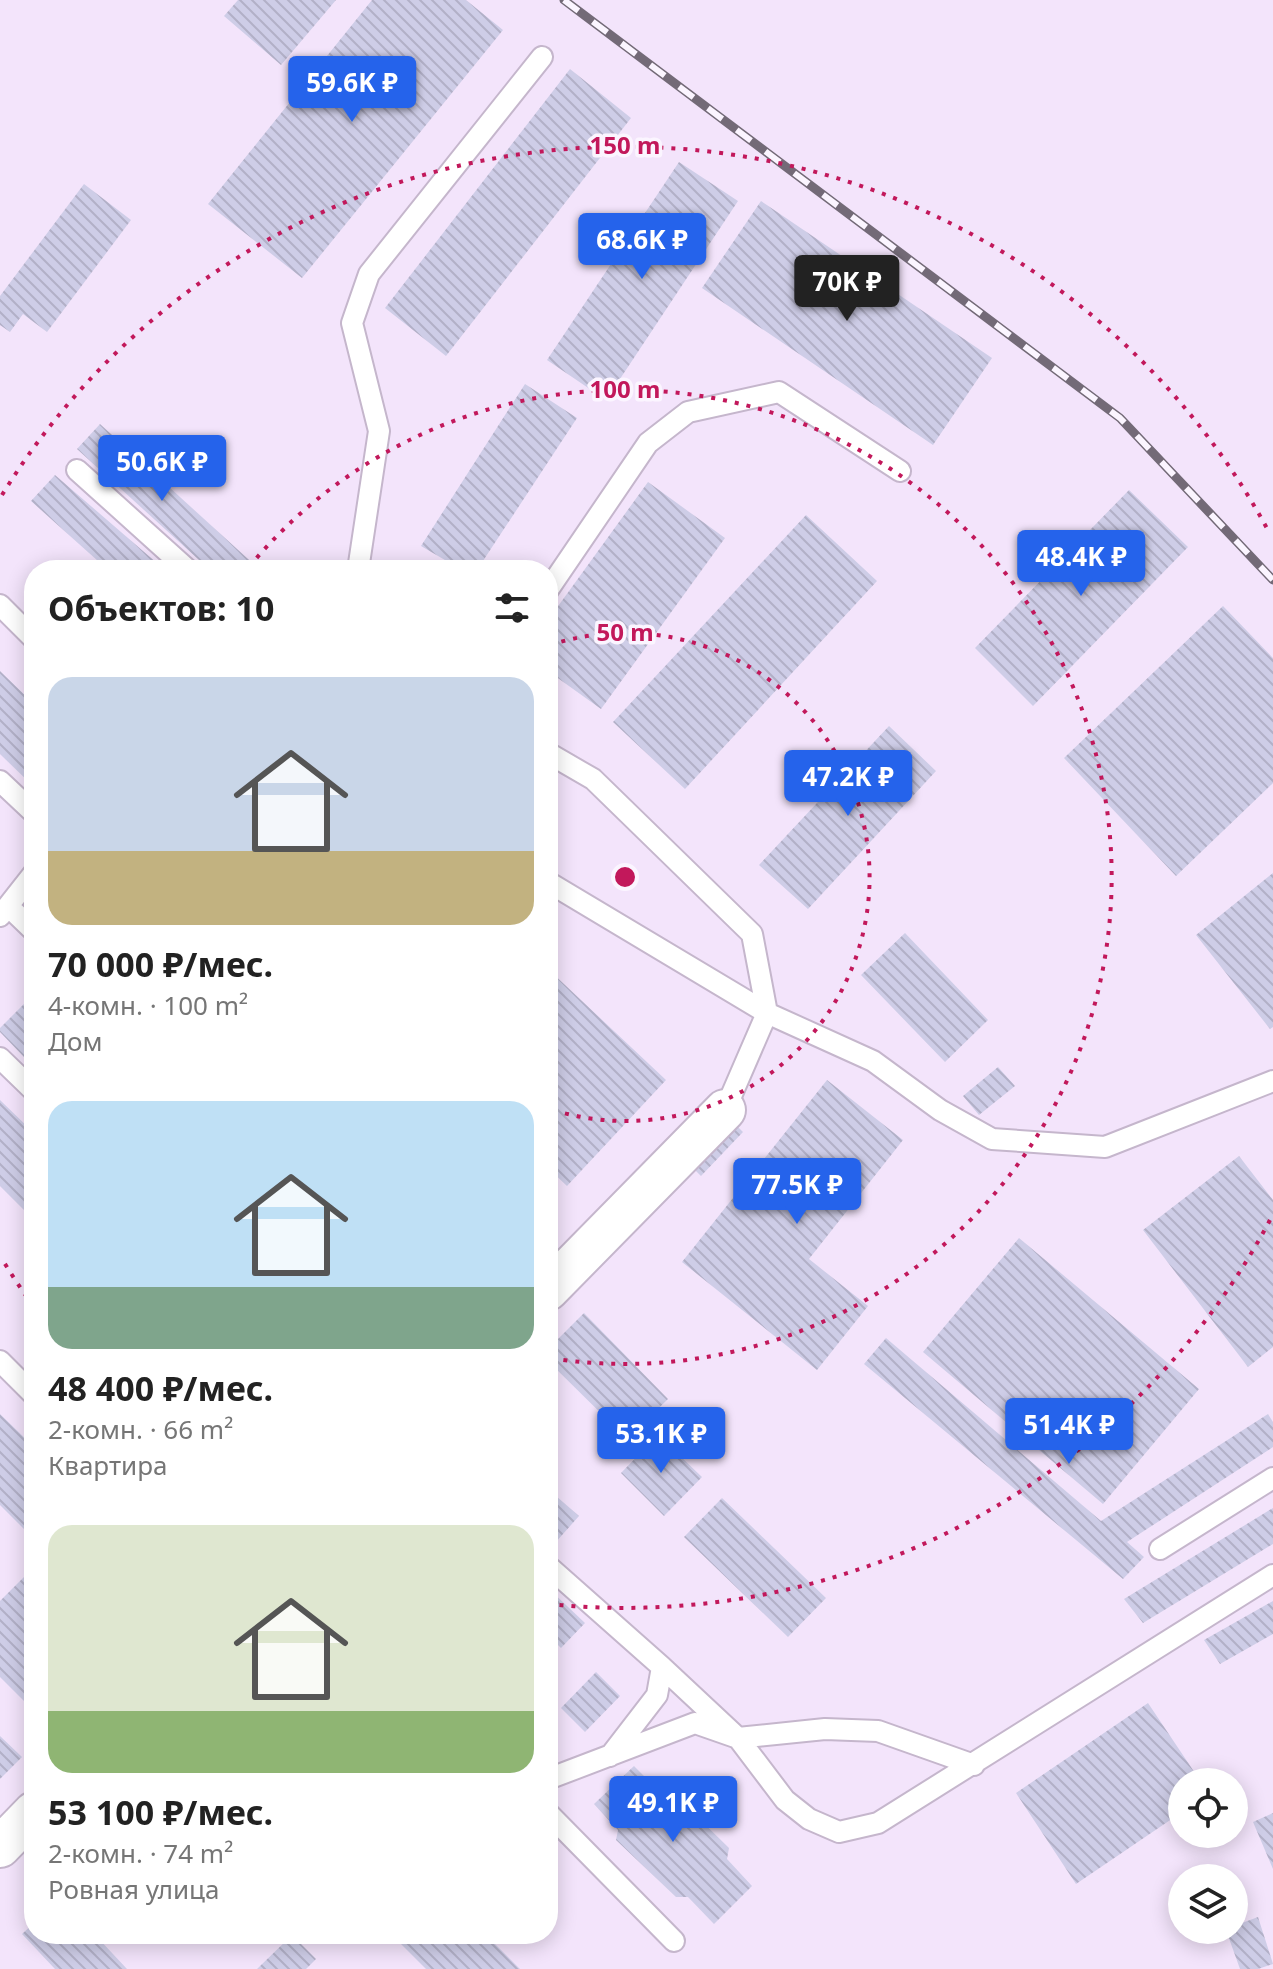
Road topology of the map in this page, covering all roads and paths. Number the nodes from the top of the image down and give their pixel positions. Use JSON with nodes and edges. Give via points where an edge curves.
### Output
{"nodes":[{"id":1,"x":542,"y":57,"type":"dead end"},
{"id":2,"x":77,"y":470,"type":"dead end"},
{"id":3,"x":900,"y":471,"type":"dead end"},
{"id":4,"x":177,"y":560,"type":"edge"},
{"id":5,"x":360,"y":560,"type":"edge"},
{"id":6,"x":558,"y":575,"type":"edge"},
{"id":7,"x":0,"y":605,"type":"edge"},
{"id":8,"x":24,"y":629,"type":"edge"},
{"id":9,"x":558,"y":759,"type":"edge"},
{"id":10,"x":0,"y":781,"type":"edge"},
{"id":11,"x":24,"y":804,"type":"edge"},
{"id":12,"x":24,"y":886,"type":"edge"},
{"id":13,"x":558,"y":888,"type":"edge"},
{"id":14,"x":4,"y":911,"type":"edge"},
{"id":15,"x":24,"y":924,"type":"edge"},
{"id":16,"x":767,"y":1013,"type":"junction"},
{"id":17,"x":0,"y":1058,"type":"edge"},
{"id":18,"x":24,"y":1081,"type":"edge"},
{"id":19,"x":1273,"y":1081,"type":"edge"},
{"id":20,"x":725,"y":1110,"type":"joint"},
{"id":21,"x":558,"y":1280,"type":"edge"},
{"id":22,"x":0,"y":1361,"type":"edge"},
{"id":23,"x":24,"y":1385,"type":"edge"},
{"id":24,"x":1273,"y":1478,"type":"edge"},
{"id":25,"x":1160,"y":1549,"type":"dead end"},
{"id":26,"x":558,"y":1575,"type":"edge"},
{"id":27,"x":1273,"y":1575,"type":"edge"},
{"id":28,"x":662,"y":1667,"type":"junction"},
{"id":29,"x":738,"y":1738,"type":"junction"},
{"id":30,"x":610,"y":1756,"type":"junction"},
{"id":31,"x":974,"y":1765,"type":"junction"},
{"id":32,"x":558,"y":1775,"type":"edge"},
{"id":33,"x":24,"y":1822,"type":"edge"},
{"id":34,"x":558,"y":1823,"type":"edge"},
{"id":35,"x":0,"y":1847,"type":"edge"},
{"id":36,"x":674,"y":1941,"type":"dead end"}],
"edges":[{"from":1,"to":5,"type":"lane","via":[[369,274],[352,323],[379,431]]},
{"from":2,"to":4,"type":"lane"},
{"from":3,"to":6,"type":"lane","via":[[779,392],[688,412],[648,443]]},
{"from":7,"to":8,"type":"lane"},
{"from":9,"to":16,"type":"lane","via":[[593,779],[752,934]]},
{"from":10,"to":11,"type":"lane"},
{"from":12,"to":14,"type":"lane"},
{"from":13,"to":16,"type":"lane"},
{"from":14,"to":15,"type":"lane"},
{"from":16,"to":19,"type":"lane","via":[[873,1061],[940,1110],[992,1139],[1105,1147]]},
{"from":16,"to":20,"type":"lane"},
{"from":17,"to":18,"type":"lane"},
{"from":20,"to":21,"type":"street"},
{"from":22,"to":23,"type":"lane"},
{"from":24,"to":25,"type":"lane"},
{"from":26,"to":28,"type":"lane"},
{"from":27,"to":31,"type":"lane"},
{"from":28,"to":29,"type":"lane"},
{"from":28,"to":30,"type":"lane","via":[[657,1695]]},
{"from":29,"to":30,"type":"lane","via":[[695,1723]]},
{"from":29,"to":31,"type":"lane","via":[[825,1729],[878,1731]]},
{"from":29,"to":31,"type":"lane","via":[[785,1800],[809,1819],[839,1832],[878,1823]]},
{"from":30,"to":32,"type":"lane"},
{"from":33,"to":35,"type":"street"},
{"from":34,"to":36,"type":"lane"}]}
